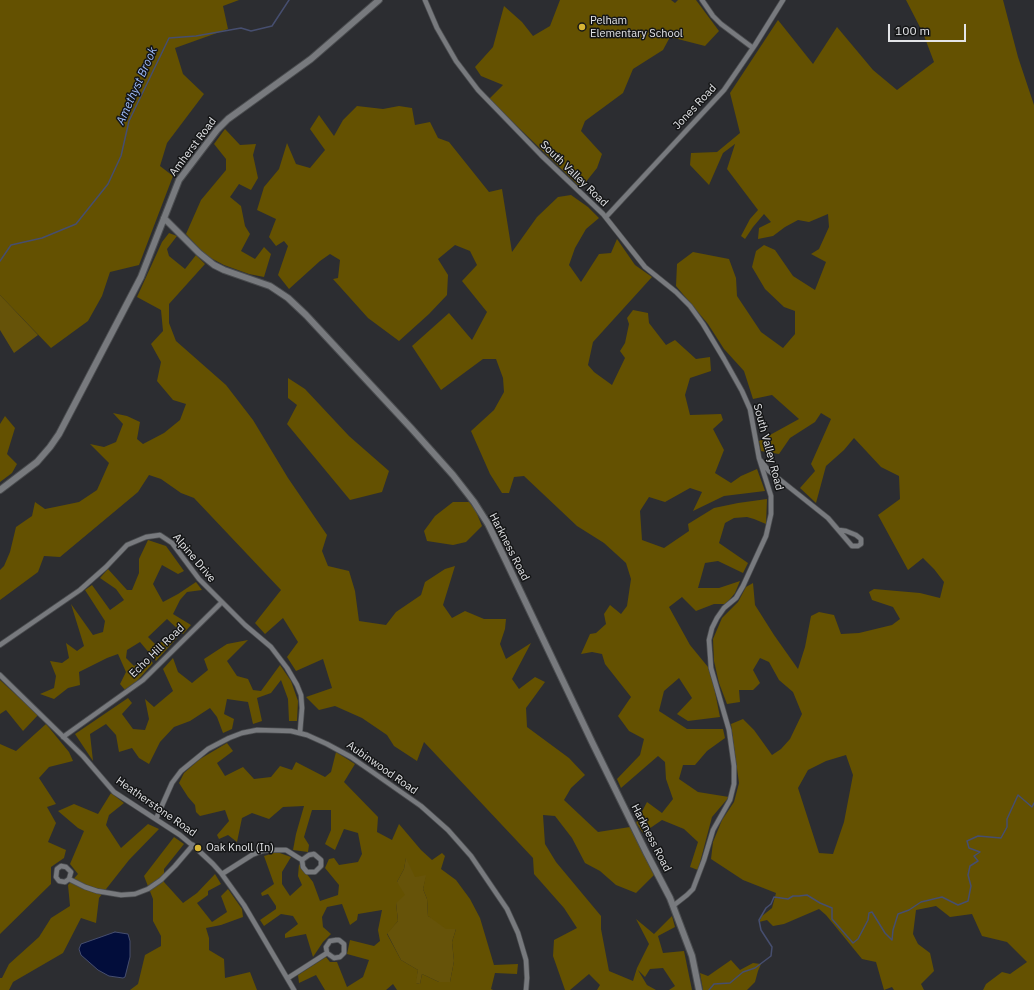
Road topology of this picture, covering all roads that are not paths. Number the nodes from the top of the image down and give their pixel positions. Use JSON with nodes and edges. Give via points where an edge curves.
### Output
{"nodes":[{"id":1,"x":379,"y":0,"type":"edge"},
{"id":2,"x":425,"y":0,"type":"edge"},
{"id":3,"x":702,"y":0,"type":"edge"},
{"id":4,"x":783,"y":0,"type":"edge"},
{"id":5,"x":753,"y":48,"type":"junction"},
{"id":6,"x":606,"y":217,"type":"junction"},
{"id":7,"x":164,"y":218,"type":"junction"},
{"id":8,"x":759,"y":458,"type":"junction"},
{"id":9,"x":0,"y":490,"type":"edge"},
{"id":10,"x":839,"y":530,"type":"junction"},
{"id":11,"x":222,"y":602,"type":"junction"},
{"id":12,"x":0,"y":645,"type":"edge"},
{"id":13,"x":0,"y":675,"type":"edge"},
{"id":14,"x":300,"y":732,"type":"junction"},
{"id":15,"x":63,"y":737,"type":"junction"},
{"id":16,"x":156,"y":818,"type":"junction"},
{"id":17,"x":193,"y":845,"type":"junction"},
{"id":18,"x":302,"y":860,"type":"junction"},
{"id":19,"x":222,"y":874,"type":"junction"},
{"id":20,"x":69,"y":879,"type":"dead end"},
{"id":21,"x":673,"y":906,"type":"junction"},
{"id":22,"x":327,"y":953,"type":"junction"},
{"id":23,"x":288,"y":978,"type":"junction"},
{"id":24,"x":294,"y":990,"type":"edge"},
{"id":25,"x":526,"y":990,"type":"edge"},
{"id":26,"x":698,"y":990,"type":"edge"}],
"edges":[{"from":1,"to":7,"type":"main road","name":"Amherst Road","via":[[311,59],[228,119],[217,130],[179,180]]},
{"from":2,"to":6,"type":"street","name":"South Valley Road","via":[[452,54],[472,84]]},
{"from":3,"to":5,"type":"street","via":[[721,24]]},
{"from":4,"to":5,"type":"street","name":"Jones Road"},
{"from":5,"to":6,"type":"street","name":"Jones Road","via":[[715,100]]},
{"from":6,"to":8,"type":"street","name":"South Valley Road","via":[[639,261],[683,298],[707,330],[746,401],[752,418]]},
{"from":7,"to":9,"type":"main road","name":"Amherst Road","via":[[142,277],[60,434],[32,466]]},
{"from":7,"to":21,"type":"main road","name":"Harkness Road","via":[[214,265],[270,286],[288,298],[411,428],[470,496],[490,529]]},
{"from":8,"to":10,"type":"street","via":[[769,471],[823,513]]},
{"from":8,"to":21,"type":"street","name":"South Valley Road","via":[[771,496],[769,524],[743,586],[736,598],[717,618],[709,640],[711,668],[729,730],[734,788],[713,830],[692,889]]},
{"from":10,"to":10,"type":"street","via":[[856,534],[861,539],[861,544],[852,546]]},
{"from":11,"to":12,"type":"street","name":"Alpine Drive","via":[[199,579],[172,543],[163,536],[152,536],[127,545],[80,590]]},
{"from":11,"to":14,"type":"street","name":"Alpine Drive","via":[[271,647],[294,678],[301,698]]},
{"from":11,"to":15,"type":"street","name":"Echo Hill Road","via":[[143,680]]},
{"from":13,"to":15,"type":"street","name":"Heatherstone Road"},
{"from":14,"to":16,"type":"street","name":"Aubinwood Road","via":[[249,731],[212,746],[178,775]]},
{"from":14,"to":25,"type":"street","name":"Aubinwood Road","via":[[341,750],[394,787],[432,815],[464,847],[488,879],[518,932],[526,960]]},
{"from":15,"to":16,"type":"street","name":"Heatherstone Road","via":[[114,792]]},
{"from":16,"to":17,"type":"street","name":"Heatherstone Road"},
{"from":17,"to":19,"type":"street","name":"Heatherstone Road"},
{"from":17,"to":20,"type":"street","via":[[161,880],[135,894],[122,895],[97,891]]},
{"from":18,"to":18,"type":"street","via":[[314,854],[321,860],[321,866],[315,872],[307,872]]},
{"from":18,"to":19,"type":"street","via":[[286,850],[266,850],[252,855]]},
{"from":19,"to":23,"type":"street","name":"Heatherstone Road"},
{"from":21,"to":26,"type":"main road","name":"Harkness Road","via":[[692,956]]},
{"from":22,"to":22,"type":"street","via":[[326,947],[330,941],[339,940],[344,944],[344,953],[340,957],[334,958]]},
{"from":22,"to":23,"type":"street"},
{"from":23,"to":24,"type":"street","name":"Heatherstone Road"}]}
